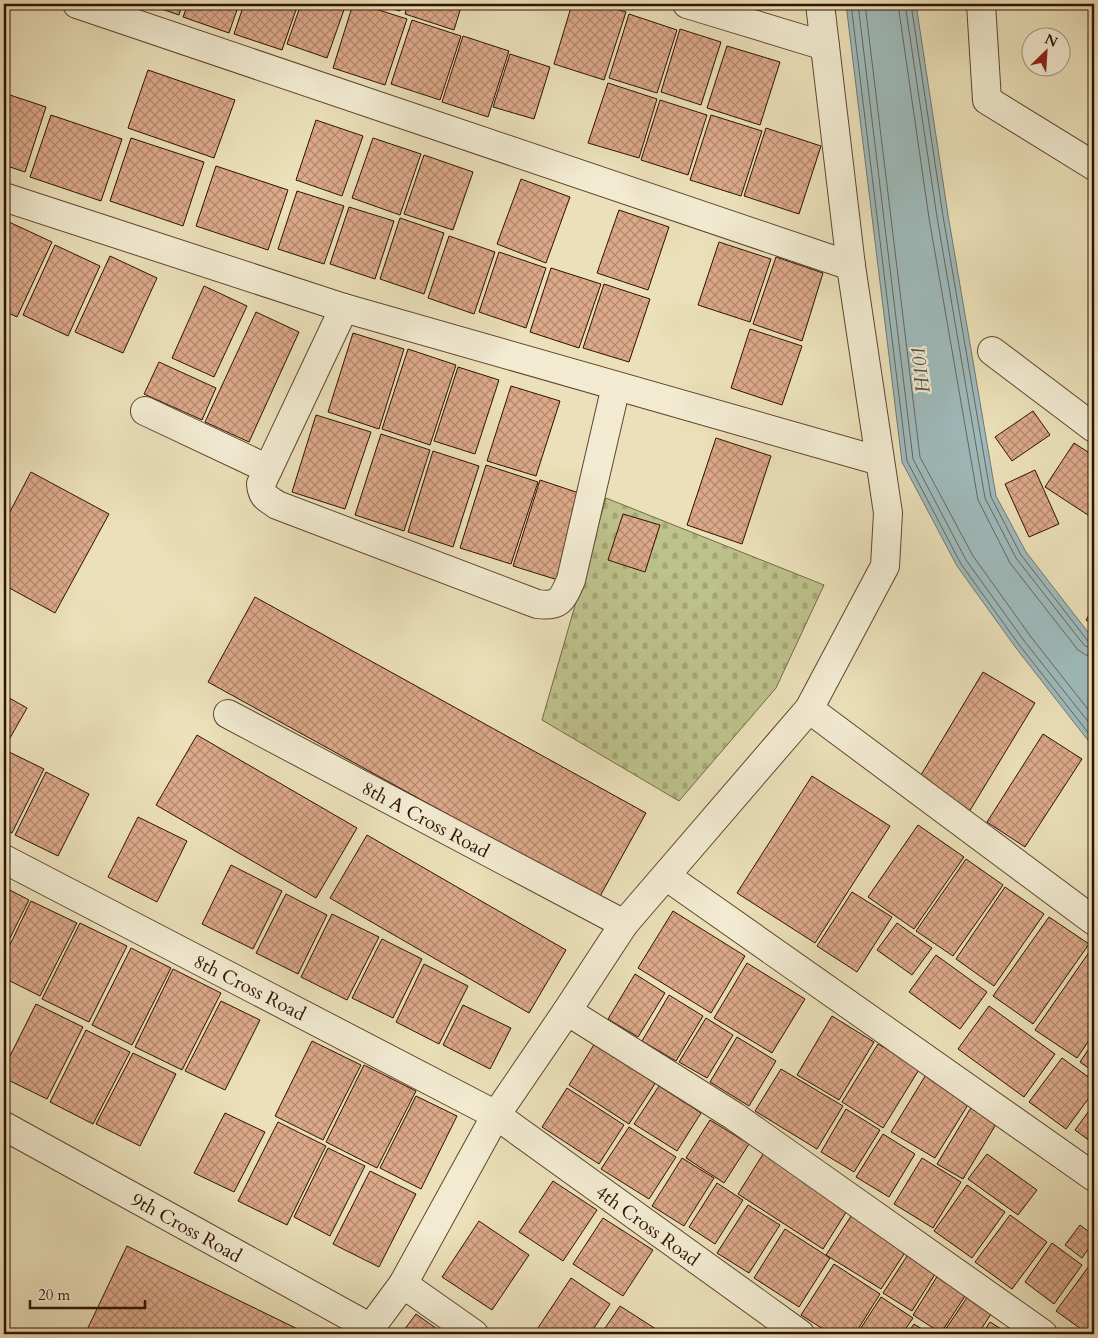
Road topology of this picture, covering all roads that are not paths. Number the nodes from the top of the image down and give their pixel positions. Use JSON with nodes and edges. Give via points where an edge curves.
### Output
{"nodes":[{"id":1,"x":77,"y":4,"type":"edge"},
{"id":2,"x":687,"y":4,"type":"edge"},
{"id":3,"x":820,"y":4,"type":"edge"},
{"id":4,"x":981,"y":4,"type":"edge"},
{"id":5,"x":824,"y":46,"type":"junction"},
{"id":6,"x":1094,"y":166,"type":"edge"},
{"id":7,"x":4,"y":197,"type":"edge"},
{"id":8,"x":851,"y":266,"type":"junction"},
{"id":9,"x":344,"y":308,"type":"junction"},
{"id":10,"x":992,"y":351,"type":"dead end"},
{"id":11,"x":616,"y":386,"type":"junction"},
{"id":12,"x":145,"y":411,"type":"dead end"},
{"id":13,"x":1094,"y":428,"type":"edge"},
{"id":14,"x":880,"y":461,"type":"junction"},
{"id":15,"x":268,"y":469,"type":"junction"},
{"id":16,"x":809,"y":709,"type":"junction"},
{"id":17,"x":228,"y":714,"type":"dead end"},
{"id":18,"x":4,"y":859,"type":"edge"},
{"id":19,"x":666,"y":876,"type":"junction"},
{"id":20,"x":1094,"y":921,"type":"edge"},
{"id":21,"x":624,"y":924,"type":"junction"},
{"id":22,"x":568,"y":1011,"type":"junction"},
{"id":23,"x":496,"y":1115,"type":"junction"},
{"id":24,"x":4,"y":1126,"type":"edge"},
{"id":25,"x":1094,"y":1177,"type":"edge"},
{"id":26,"x":404,"y":1284,"type":"junction"},
{"id":27,"x":369,"y":1331,"type":"edge"},
{"id":28,"x":474,"y":1334,"type":"edge"},
{"id":29,"x":800,"y":1334,"type":"edge"},
{"id":30,"x":1044,"y":1334,"type":"edge"}],
"edges":[{"from":1,"to":8,"type":"street"},
{"from":2,"to":5,"type":"street"},
{"from":3,"to":5,"type":"street"},
{"from":4,"to":6,"type":"street","via":[[987,100]]},
{"from":5,"to":8,"type":"street"},
{"from":7,"to":9,"type":"street"},
{"from":8,"to":14,"type":"street"},
{"from":9,"to":11,"type":"street"},
{"from":9,"to":15,"type":"street"},
{"from":10,"to":13,"type":"street"},
{"from":11,"to":14,"type":"street"},
{"from":11,"to":15,"type":"street","via":[[571,580],[559,602],[549,606],[277,505],[262,493],[261,484]]},
{"from":12,"to":15,"type":"street"},
{"from":14,"to":16,"type":"street","via":[[888,513],[884,566]]},
{"from":16,"to":19,"type":"street"},
{"from":16,"to":20,"type":"street"},
{"from":17,"to":21,"type":"street","name":"8th A Cross Road"},
{"from":18,"to":23,"type":"street","name":"8th Cross Road"},
{"from":19,"to":21,"type":"street"},
{"from":19,"to":25,"type":"street"},
{"from":21,"to":22,"type":"street"},
{"from":22,"to":23,"type":"street"},
{"from":22,"to":30,"type":"street","via":[[734,1116]]},
{"from":23,"to":26,"type":"street"},
{"from":23,"to":29,"type":"street","name":"4th Cross Road"},
{"from":24,"to":27,"type":"street","name":"9th Cross Road"},
{"from":26,"to":27,"type":"street"},
{"from":26,"to":28,"type":"street"}]}
